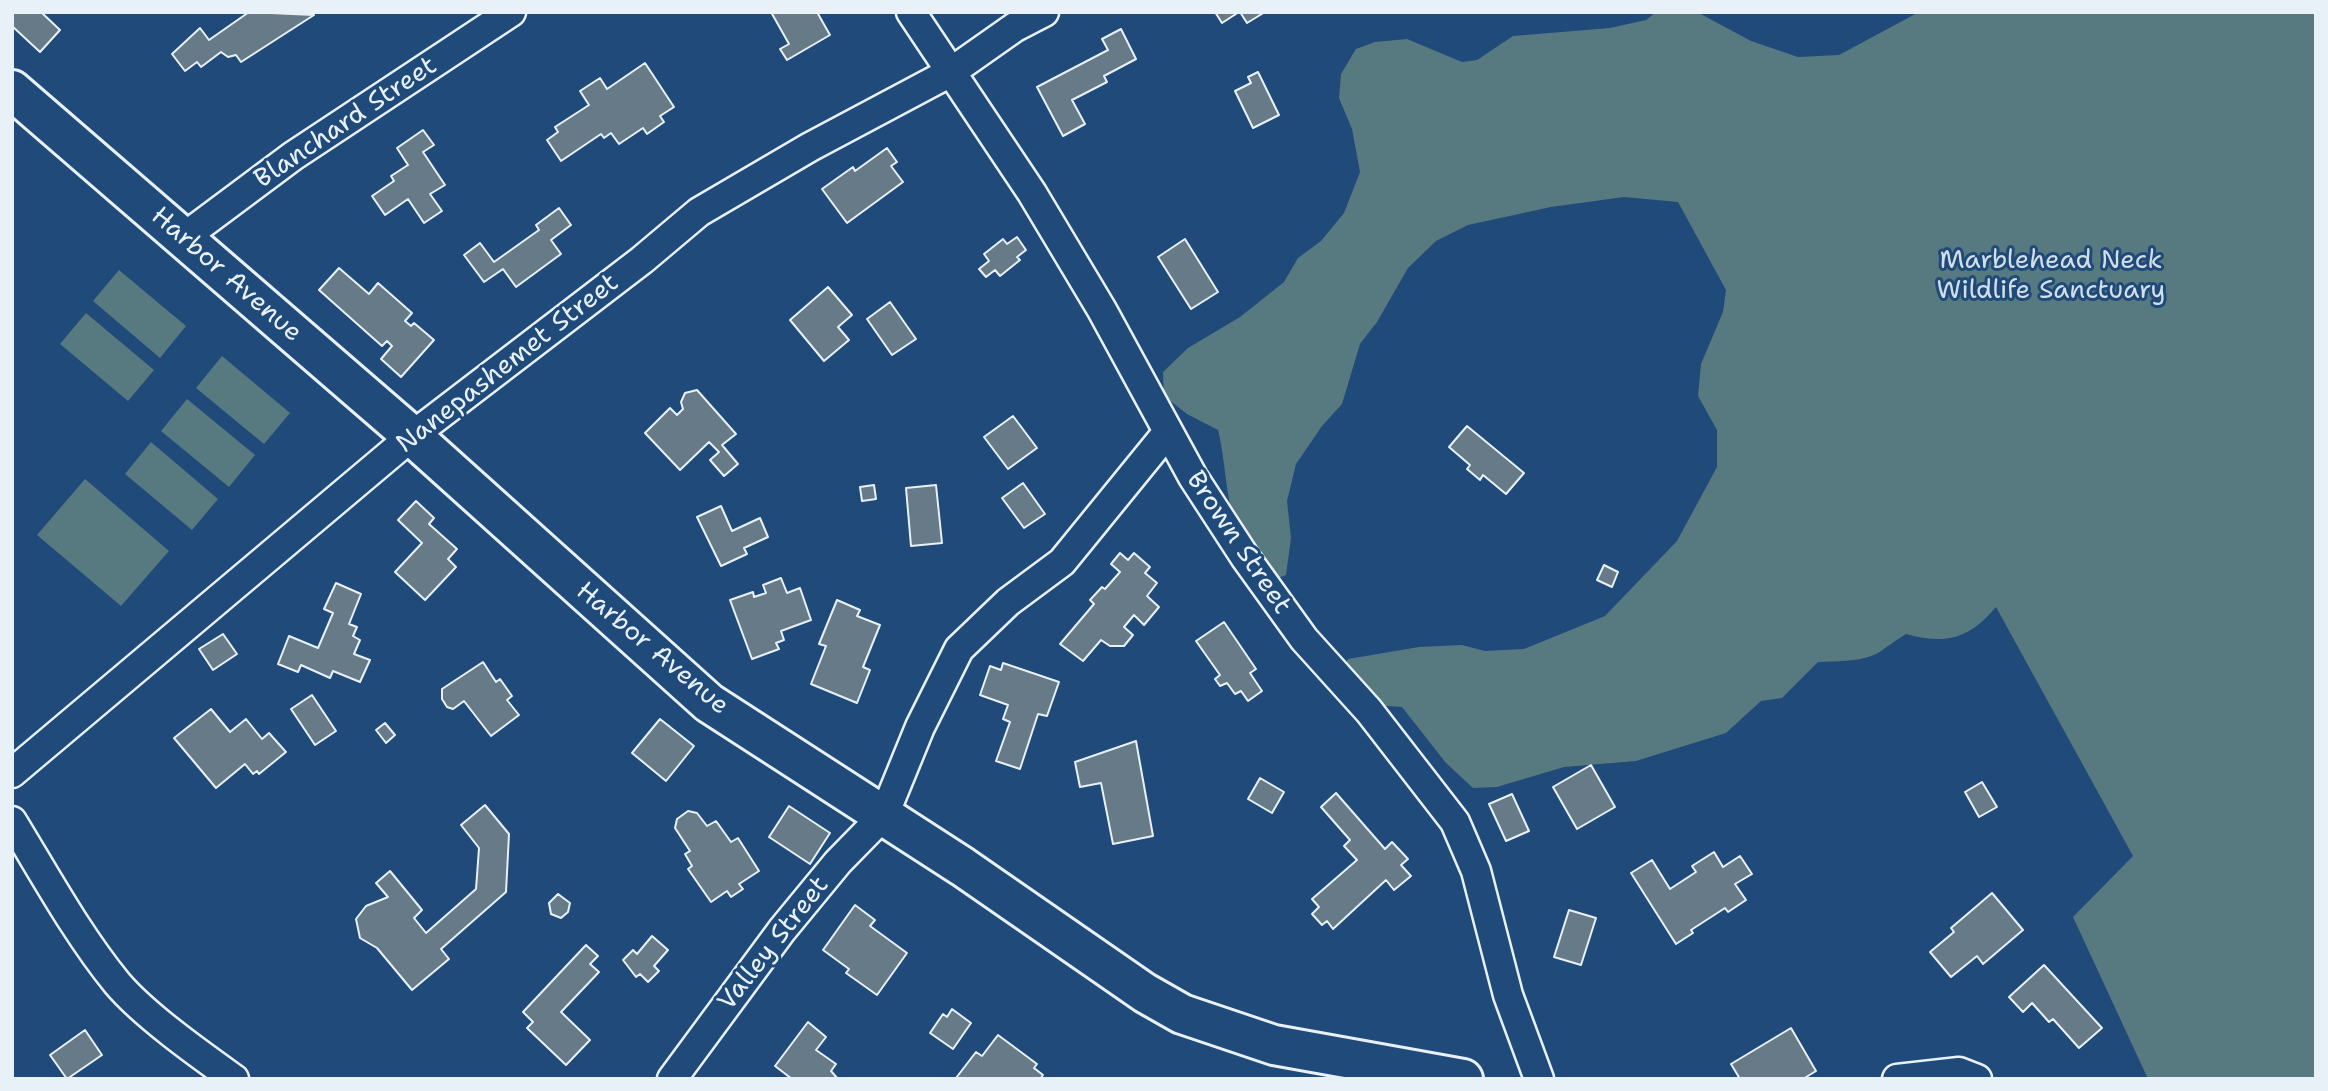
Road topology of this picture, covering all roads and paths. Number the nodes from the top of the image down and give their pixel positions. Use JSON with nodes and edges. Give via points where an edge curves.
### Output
{"nodes":[{"id":1,"x":511,"y":12,"type":"edge"},
{"id":2,"x":911,"y":12,"type":"edge"},
{"id":3,"x":1044,"y":12,"type":"edge"},
{"id":4,"x":951,"y":72,"type":"junction"},
{"id":5,"x":12,"y":90,"type":"edge"},
{"id":6,"x":183,"y":238,"type":"junction"},
{"id":7,"x":1167,"y":433,"type":"junction"},
{"id":8,"x":412,"y":436,"type":"junction"},
{"id":9,"x":12,"y":774,"type":"edge"},
{"id":10,"x":884,"y":815,"type":"junction"},
{"id":11,"x":12,"y":821,"type":"edge"},
{"id":12,"x":234,"y":1079,"type":"edge"},
{"id":13,"x":672,"y":1079,"type":"edge"},
{"id":14,"x":1463,"y":1079,"type":"edge"},
{"id":15,"x":1539,"y":1079,"type":"edge"},
{"id":16,"x":1897,"y":1079,"type":"edge"},
{"id":17,"x":1977,"y":1079,"type":"edge"}],
"edges":[{"from":1,"to":6,"type":"street","name":"Blanchard Street","via":[[293,156]]},
{"from":2,"to":4,"type":"street","name":"Brown Street"},
{"from":3,"to":4,"type":"street","name":"Nanepashemet Street"},
{"from":4,"to":7,"type":"street","name":"Brown Street","via":[[1095,298]]},
{"from":4,"to":8,"type":"street","name":"Nanepashemet Street","via":[[699,212]]},
{"from":5,"to":6,"type":"main road","name":"Harbor Avenue"},
{"from":6,"to":8,"type":"main road","name":"Harbor Avenue"},
{"from":7,"to":10,"type":"street","via":[[1062,562],[1008,602],[958,649]]},
{"from":7,"to":15,"type":"street","name":"Brown Street","via":[[1245,557],[1304,639],[1369,711],[1455,822],[1476,871],[1508,995]]},
{"from":8,"to":9,"type":"street","name":"Nanepashemet Street"},
{"from":8,"to":10,"type":"main road","name":"Harbor Avenue","via":[[709,703]]},
{"from":10,"to":13,"type":"street","name":"Valley Street","via":[[782,930]]},
{"from":10,"to":14,"type":"main road","name":"Harbor Avenue","via":[[1182,1014],[1274,1045]]},
{"from":11,"to":12,"type":"street","via":[[118,985]]},
{"from":16,"to":17,"type":"street","via":[[1959,1072]]}]}
